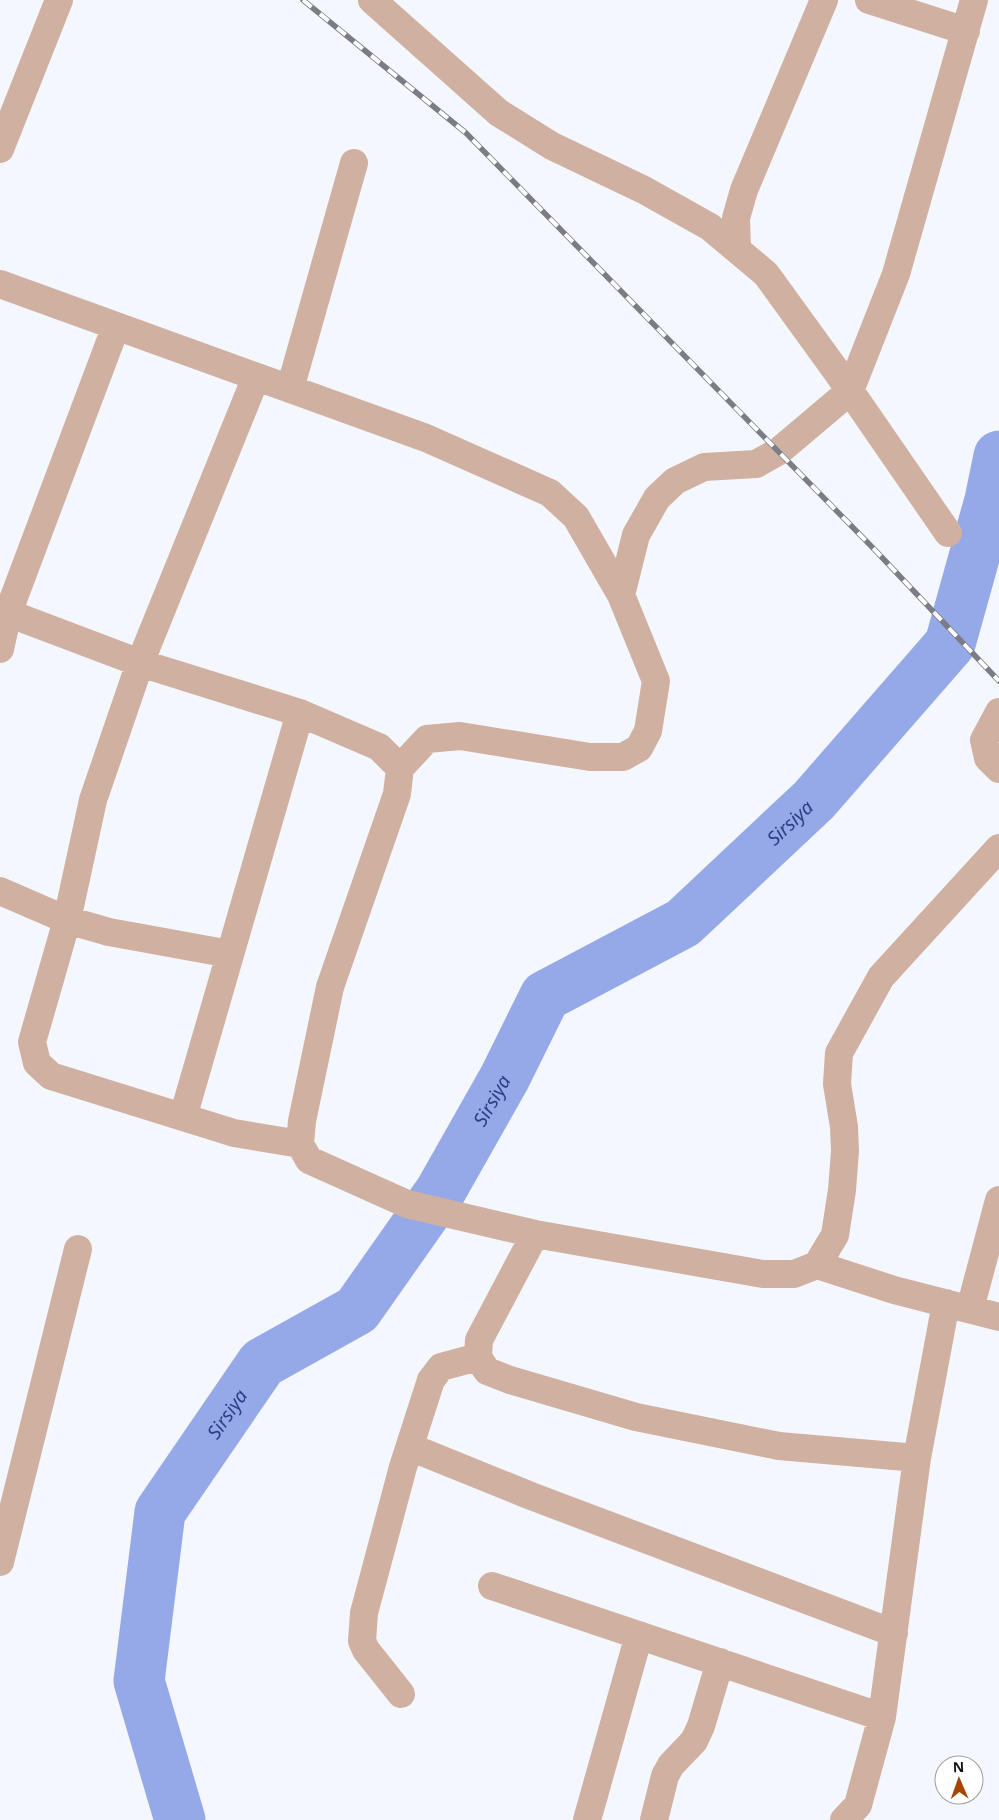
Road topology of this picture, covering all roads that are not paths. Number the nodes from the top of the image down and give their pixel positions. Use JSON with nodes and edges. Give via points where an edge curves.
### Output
{"nodes":[{"id":1,"x":59,"y":0,"type":"edge"},
{"id":2,"x":372,"y":0,"type":"edge"},
{"id":3,"x":824,"y":0,"type":"edge"},
{"id":4,"x":869,"y":0,"type":"edge"},
{"id":5,"x":974,"y":0,"type":"edge"},
{"id":6,"x":966,"y":31,"type":"junction"},
{"id":7,"x":0,"y":149,"type":"edge"},
{"id":8,"x":354,"y":163,"type":"dead end"},
{"id":9,"x":737,"y":249,"type":"junction"},
{"id":10,"x":0,"y":284,"type":"edge"},
{"id":11,"x":116,"y":326,"type":"junction"},
{"id":12,"x":256,"y":377,"type":"junction"},
{"id":13,"x":290,"y":389,"type":"junction"},
{"id":14,"x":850,"y":391,"type":"junction"},
{"id":15,"x":948,"y":533,"type":"dead end"},
{"id":16,"x":621,"y":595,"type":"junction"},
{"id":17,"x":4,"y":612,"type":"edge"},
{"id":18,"x":0,"y":649,"type":"edge"},
{"id":19,"x":140,"y":663,"type":"junction"},
{"id":20,"x":999,"y":712,"type":"edge"},
{"id":21,"x":300,"y":713,"type":"junction"},
{"id":22,"x":400,"y":768,"type":"junction"},
{"id":23,"x":999,"y":769,"type":"edge"},
{"id":24,"x":999,"y":848,"type":"edge"},
{"id":25,"x":0,"y":890,"type":"edge"},
{"id":26,"x":66,"y":920,"type":"junction"},
{"id":27,"x":230,"y":954,"type":"junction"},
{"id":28,"x":183,"y":1117,"type":"junction"},
{"id":29,"x":300,"y":1144,"type":"junction"},
{"id":30,"x":999,"y":1200,"type":"edge"},
{"id":31,"x":523,"y":1231,"type":"junction"},
{"id":32,"x":78,"y":1249,"type":"dead end"},
{"id":33,"x":817,"y":1265,"type":"junction"},
{"id":34,"x":958,"y":1306,"type":"junction"},
{"id":35,"x":999,"y":1317,"type":"edge"},
{"id":36,"x":478,"y":1357,"type":"junction"},
{"id":37,"x":410,"y":1447,"type":"junction"},
{"id":38,"x":917,"y":1458,"type":"junction"},
{"id":39,"x":5,"y":1515,"type":"edge"},
{"id":40,"x":0,"y":1562,"type":"edge"},
{"id":41,"x":492,"y":1586,"type":"dead end"},
{"id":42,"x":894,"y":1633,"type":"junction"},
{"id":43,"x":639,"y":1635,"type":"junction"},
{"id":44,"x":720,"y":1662,"type":"junction"},
{"id":45,"x":401,"y":1694,"type":"dead end"},
{"id":46,"x":882,"y":1717,"type":"junction"},
{"id":47,"x":587,"y":1820,"type":"edge"},
{"id":48,"x":654,"y":1820,"type":"edge"},
{"id":49,"x":844,"y":1820,"type":"edge"}],
"edges":[{"from":1,"to":7,"type":"street"},
{"from":2,"to":9,"type":"street","via":[[499,113],[552,146],[644,190],[710,227]]},
{"from":3,"to":9,"type":"street","via":[[744,190],[736,218]]},
{"from":4,"to":6,"type":"street"},
{"from":5,"to":6,"type":"street"},
{"from":6,"to":14,"type":"street","via":[[896,274]]},
{"from":8,"to":13,"type":"street"},
{"from":9,"to":14,"type":"street","via":[[766,274]]},
{"from":10,"to":11,"type":"street"},
{"from":11,"to":12,"type":"street"},
{"from":11,"to":17,"type":"street"},
{"from":12,"to":13,"type":"street"},
{"from":12,"to":19,"type":"street"},
{"from":13,"to":16,"type":"street","via":[[426,438],[550,493],[576,517]]},
{"from":14,"to":15,"type":"street"},
{"from":14,"to":16,"type":"street","via":[[779,451],[756,464],[704,467],[675,481],[657,498],[636,535]]},
{"from":16,"to":22,"type":"street","via":[[656,681],[648,731],[639,748],[623,757],[590,757],[460,736],[427,739]]},
{"from":17,"to":18,"type":"street"},
{"from":17,"to":19,"type":"street"},
{"from":19,"to":21,"type":"street"},
{"from":19,"to":26,"type":"street","via":[[93,800]]},
{"from":20,"to":23,"type":"street","via":[[984,740],[988,758]]},
{"from":21,"to":22,"type":"street","via":[[379,747]]},
{"from":21,"to":27,"type":"street"},
{"from":22,"to":29,"type":"street","via":[[397,794],[330,987]]},
{"from":24,"to":33,"type":"street","via":[[881,977],[839,1053],[836,1084],[845,1151],[842,1190],[835,1235]]},
{"from":25,"to":26,"type":"street"},
{"from":26,"to":27,"type":"street","via":[[109,932]]},
{"from":26,"to":28,"type":"street","via":[[32,1042],[37,1063],[51,1076]]},
{"from":27,"to":28,"type":"street"},
{"from":28,"to":29,"type":"street","via":[[234,1133]]},
{"from":29,"to":31,"type":"street","via":[[309,1160],[407,1204]]},
{"from":30,"to":34,"type":"street"},
{"from":31,"to":33,"type":"street","via":[[763,1274],[794,1274]]},
{"from":31,"to":36,"type":"street","via":[[479,1340]]},
{"from":32,"to":39,"type":"street"},
{"from":33,"to":34,"type":"street","via":[[894,1290]]},
{"from":34,"to":35,"type":"street"},
{"from":34,"to":38,"type":"street"},
{"from":36,"to":37,"type":"street","via":[[441,1367],[432,1380]]},
{"from":36,"to":38,"type":"street","via":[[487,1371],[510,1380],[636,1417],[779,1446]]},
{"from":37,"to":42,"type":"street"},
{"from":37,"to":45,"type":"street","via":[[364,1613],[362,1631],[366,1650]]},
{"from":38,"to":42,"type":"street"},
{"from":39,"to":40,"type":"street"},
{"from":41,"to":43,"type":"street"},
{"from":42,"to":46,"type":"street"},
{"from":43,"to":44,"type":"street"},
{"from":43,"to":47,"type":"street"},
{"from":44,"to":46,"type":"street"},
{"from":44,"to":48,"type":"street","via":[[701,1726],[694,1741],[670,1765]]},
{"from":46,"to":49,"type":"street","via":[[858,1805]]}]}
